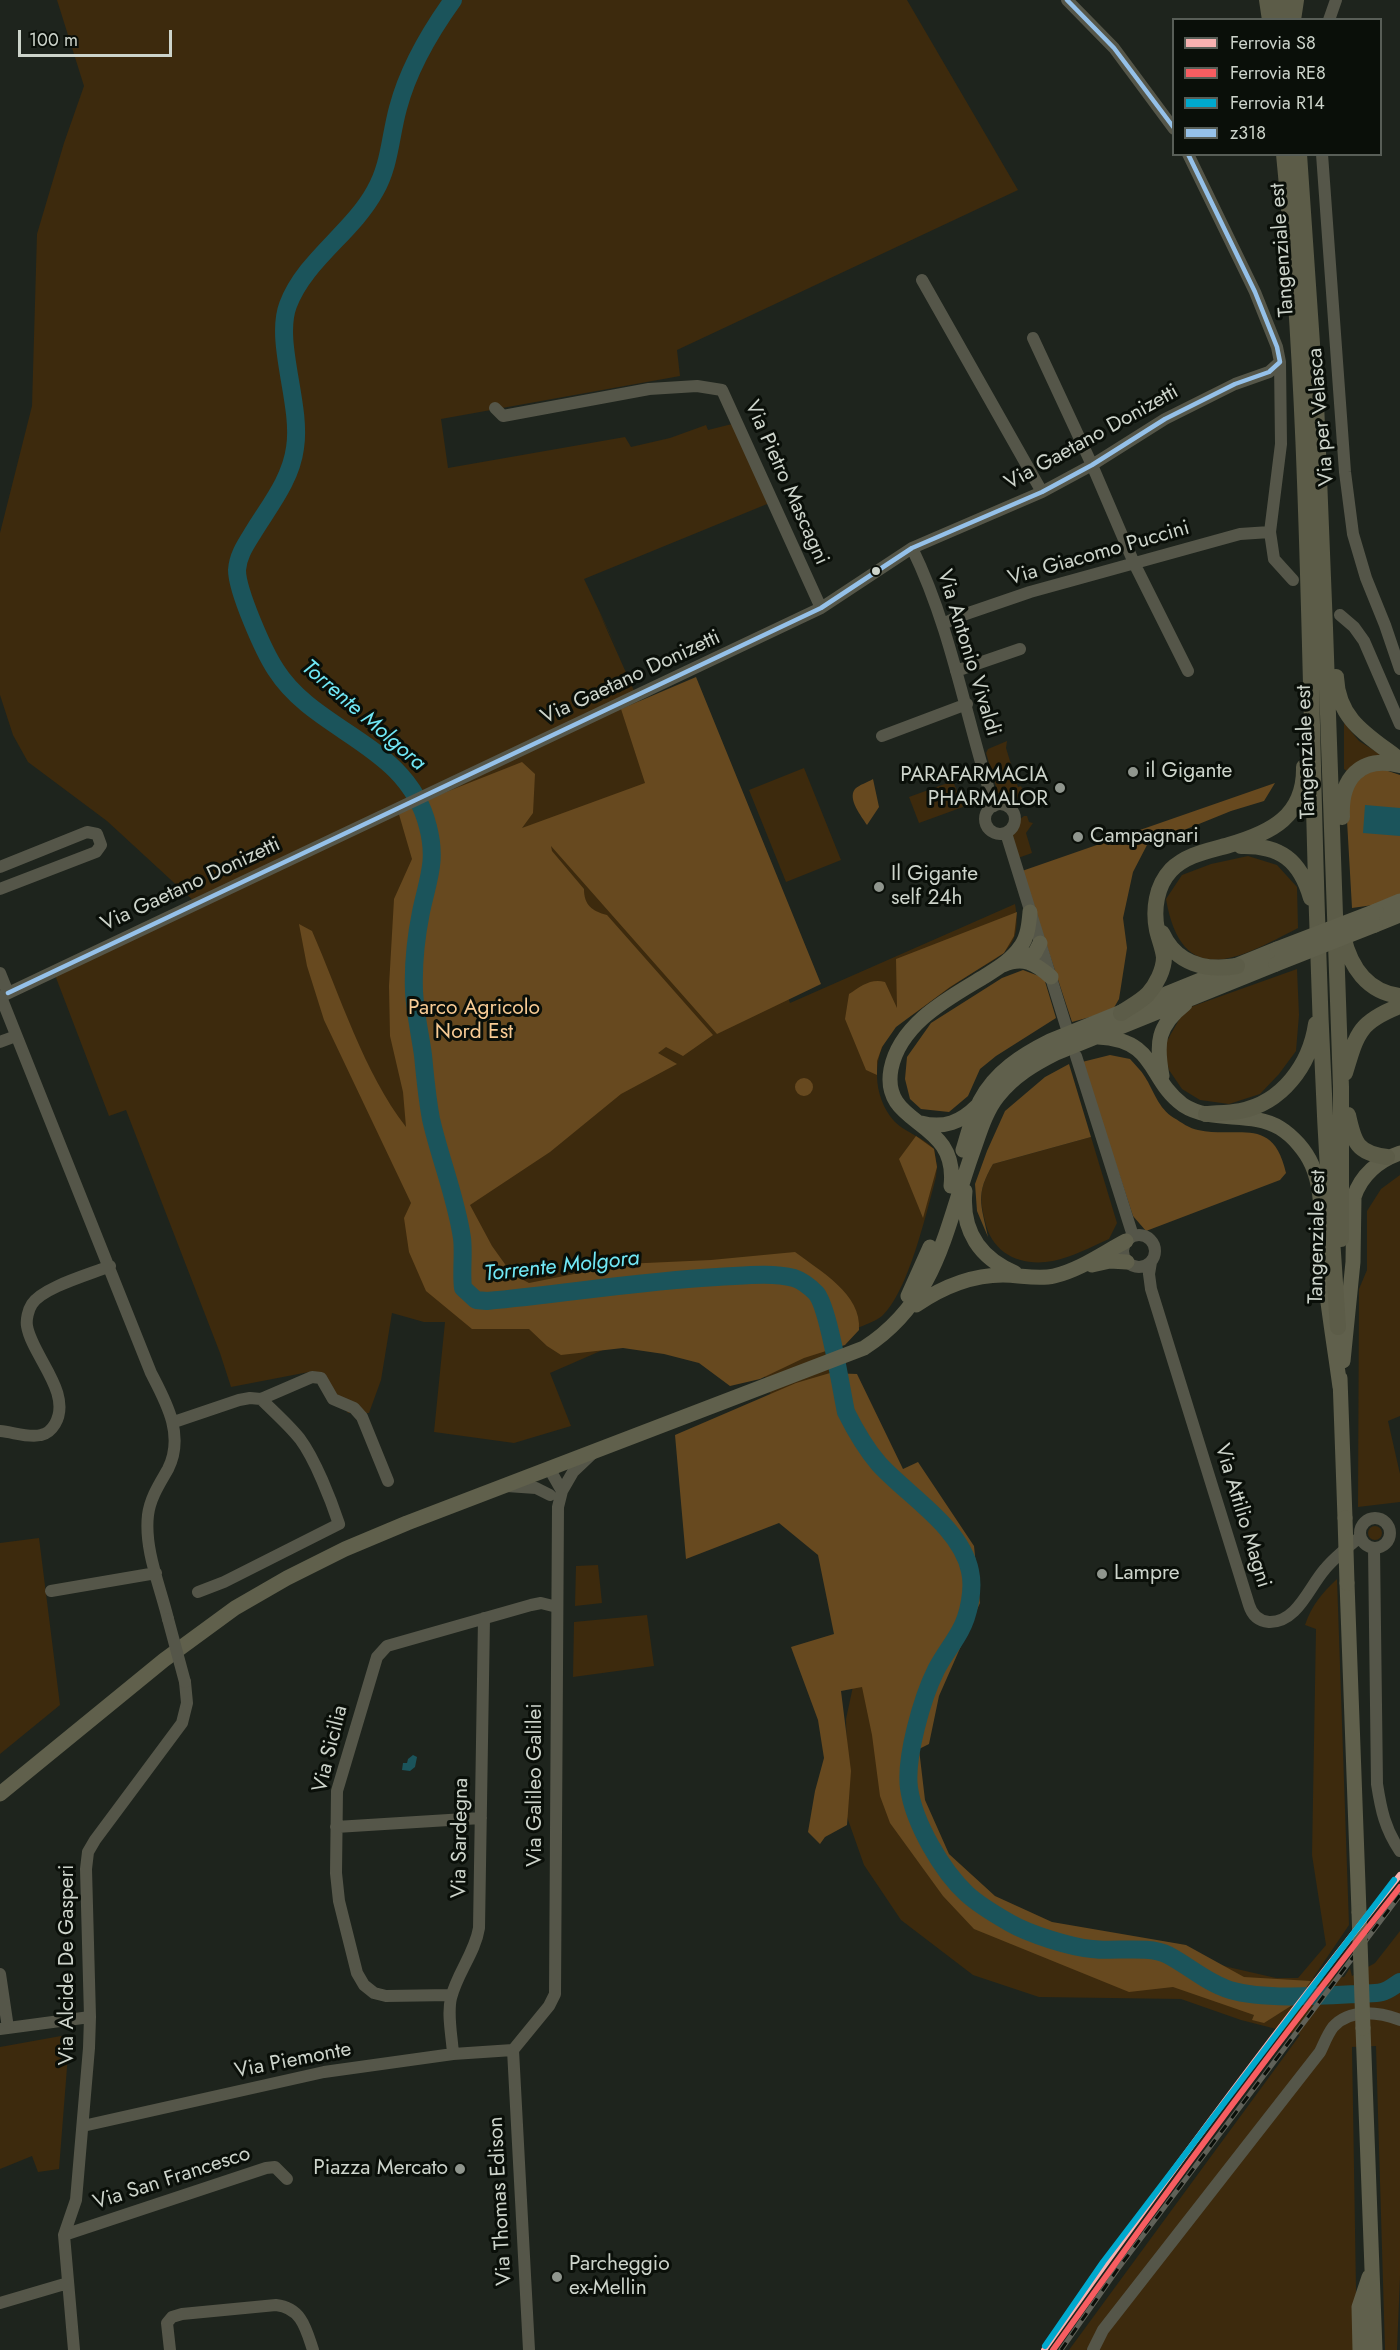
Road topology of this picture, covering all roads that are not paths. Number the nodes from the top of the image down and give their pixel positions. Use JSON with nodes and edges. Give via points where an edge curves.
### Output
{"nodes":[{"id":1,"x":1067,"y":0,"type":"edge"},
{"id":2,"x":1267,"y":0,"type":"edge"},
{"id":3,"x":1282,"y":0,"type":"edge"},
{"id":4,"x":1296,"y":0,"type":"edge"},
{"id":5,"x":1336,"y":0,"type":"edge"},
{"id":6,"x":1270,"y":18,"type":"edge"},
{"id":7,"x":1285,"y":18,"type":"edge"},
{"id":8,"x":1293,"y":18,"type":"edge"},
{"id":9,"x":1330,"y":18,"type":"edge"},
{"id":10,"x":1172,"y":128,"type":"edge"},
{"id":11,"x":1189,"y":156,"type":"edge"},
{"id":12,"x":1284,"y":156,"type":"edge"},
{"id":13,"x":1299,"y":156,"type":"edge"},
{"id":14,"x":1322,"y":156,"type":"edge"},
{"id":15,"x":922,"y":280,"type":"dead end"},
{"id":16,"x":1034,"y":338,"type":"dead end"},
{"id":17,"x":1278,"y":368,"type":"junction"},
{"id":18,"x":495,"y":408,"type":"dead end"},
{"id":19,"x":1092,"y":465,"type":"junction"},
{"id":20,"x":1042,"y":492,"type":"junction"},
{"id":21,"x":1270,"y":532,"type":"junction"},
{"id":22,"x":912,"y":548,"type":"junction"},
{"id":23,"x":1134,"y":563,"type":"junction"},
{"id":24,"x":1293,"y":580,"type":"dead end"},
{"id":25,"x":821,"y":609,"type":"junction"},
{"id":26,"x":1340,"y":615,"type":"dead end"},
{"id":27,"x":943,"y":624,"type":"junction"},
{"id":28,"x":1325,"y":628,"type":"junction"},
{"id":29,"x":1020,"y":649,"type":"dead end"},
{"id":30,"x":1400,"y":669,"type":"edge"},
{"id":31,"x":956,"y":671,"type":"junction"},
{"id":32,"x":1188,"y":671,"type":"dead end"},
{"id":33,"x":967,"y":704,"type":"junction"},
{"id":34,"x":1312,"y":711,"type":"junction"},
{"id":35,"x":1400,"y":724,"type":"edge"},
{"id":36,"x":882,"y":736,"type":"dead end"},
{"id":37,"x":1400,"y":762,"type":"edge"},
{"id":38,"x":994,"y":806,"type":"junction"},
{"id":39,"x":1006,"y":832,"type":"junction"},
{"id":40,"x":1228,"y":846,"type":"junction"},
{"id":41,"x":26,"y":857,"type":"junction"},
{"id":42,"x":0,"y":867,"type":"edge"},
{"id":43,"x":1333,"y":874,"type":"junction"},
{"id":44,"x":34,"y":877,"type":"junction"},
{"id":45,"x":0,"y":889,"type":"edge"},
{"id":46,"x":1400,"y":901,"type":"edge"},
{"id":47,"x":1336,"y":905,"type":"junction"},
{"id":48,"x":1030,"y":912,"type":"junction"},
{"id":49,"x":1317,"y":915,"type":"junction"},
{"id":50,"x":1400,"y":915,"type":"edge"},
{"id":51,"x":1156,"y":918,"type":"junction"},
{"id":52,"x":1375,"y":918,"type":"junction"},
{"id":53,"x":1040,"y":943,"type":"junction"},
{"id":54,"x":1021,"y":953,"type":"junction"},
{"id":55,"x":1277,"y":956,"type":"junction"},
{"id":56,"x":1237,"y":966,"type":"junction"},
{"id":57,"x":0,"y":973,"type":"edge"},
{"id":58,"x":1051,"y":977,"type":"junction"},
{"id":59,"x":3,"y":995,"type":"edge"},
{"id":60,"x":1196,"y":996,"type":"junction"},
{"id":61,"x":1320,"y":996,"type":"junction"},
{"id":62,"x":1400,"y":996,"type":"edge"},
{"id":63,"x":1400,"y":1006,"type":"edge"},
{"id":64,"x":1121,"y":1013,"type":"junction"},
{"id":65,"x":1066,"y":1026,"type":"dead end"},
{"id":66,"x":16,"y":1036,"type":"junction"},
{"id":67,"x":1094,"y":1037,"type":"junction"},
{"id":68,"x":0,"y":1042,"type":"edge"},
{"id":69,"x":1076,"y":1056,"type":"dead end"},
{"id":70,"x":1163,"y":1082,"type":"junction"},
{"id":71,"x":1341,"y":1087,"type":"junction"},
{"id":72,"x":986,"y":1100,"type":"junction"},
{"id":73,"x":1206,"y":1114,"type":"junction"},
{"id":74,"x":918,"y":1122,"type":"junction"},
{"id":75,"x":1393,"y":1155,"type":"edge"},
{"id":76,"x":967,"y":1170,"type":"junction"},
{"id":77,"x":951,"y":1186,"type":"junction"},
{"id":78,"x":1130,"y":1239,"type":"junction"},
{"id":79,"x":1151,"y":1262,"type":"junction"},
{"id":80,"x":1130,"y":1264,"type":"junction"},
{"id":81,"x":110,"y":1266,"type":"junction"},
{"id":82,"x":1074,"y":1269,"type":"junction"},
{"id":83,"x":1021,"y":1276,"type":"junction"},
{"id":84,"x":1151,"y":1289,"type":"junction"},
{"id":85,"x":907,"y":1311,"type":"junction"},
{"id":86,"x":1338,"y":1327,"type":"junction"},
{"id":87,"x":864,"y":1348,"type":"junction"},
{"id":88,"x":1340,"y":1387,"type":"junction"},
{"id":89,"x":261,"y":1399,"type":"junction"},
{"id":90,"x":174,"y":1422,"type":"junction"},
{"id":91,"x":0,"y":1431,"type":"edge"},
{"id":92,"x":593,"y":1453,"type":"junction"},
{"id":93,"x":550,"y":1470,"type":"junction"},
{"id":94,"x":388,"y":1481,"type":"dead end"},
{"id":95,"x":506,"y":1486,"type":"junction"},
{"id":96,"x":562,"y":1491,"type":"junction"},
{"id":97,"x":550,"y":1496,"type":"junction"},
{"id":98,"x":558,"y":1507,"type":"junction"},
{"id":99,"x":1360,"y":1537,"type":"junction"},
{"id":100,"x":1395,"y":1540,"type":"edge"},
{"id":101,"x":1374,"y":1548,"type":"junction"},
{"id":102,"x":156,"y":1573,"type":"junction"},
{"id":103,"x":51,"y":1591,"type":"dead end"},
{"id":104,"x":198,"y":1592,"type":"dead end"},
{"id":105,"x":558,"y":1607,"type":"junction"},
{"id":106,"x":484,"y":1618,"type":"junction"},
{"id":107,"x":0,"y":1794,"type":"edge"},
{"id":108,"x":481,"y":1818,"type":"junction"},
{"id":109,"x":336,"y":1827,"type":"junction"},
{"id":110,"x":1400,"y":1851,"type":"edge"},
{"id":111,"x":0,"y":1974,"type":"edge"},
{"id":112,"x":451,"y":1995,"type":"junction"},
{"id":113,"x":90,"y":2017,"type":"junction"},
{"id":114,"x":1400,"y":2020,"type":"edge"},
{"id":115,"x":4,"y":2029,"type":"edge"},
{"id":116,"x":513,"y":2050,"type":"junction"},
{"id":117,"x":453,"y":2054,"type":"junction"},
{"id":118,"x":83,"y":2126,"type":"junction"},
{"id":119,"x":287,"y":2179,"type":"dead end"},
{"id":120,"x":64,"y":2235,"type":"junction"},
{"id":121,"x":1372,"y":2266,"type":"junction"},
{"id":122,"x":68,"y":2283,"type":"junction"},
{"id":123,"x":0,"y":2303,"type":"edge"},
{"id":124,"x":74,"y":2350,"type":"edge"},
{"id":125,"x":170,"y":2350,"type":"edge"},
{"id":126,"x":313,"y":2350,"type":"edge"},
{"id":127,"x":529,"y":2350,"type":"edge"},
{"id":128,"x":1093,"y":2350,"type":"edge"},
{"id":129,"x":1360,"y":2350,"type":"edge"},
{"id":130,"x":1375,"y":2350,"type":"edge"}],
"edges":[{"from":1,"to":10,"type":"street","via":[[1114,48]]},
{"from":2,"to":6,"type":"highway"},
{"from":3,"to":7,"type":"highway"},
{"from":4,"to":8,"type":"highway"},
{"from":5,"to":9,"type":"street"},
{"from":11,"to":17,"type":"street","via":[[1255,292],[1277,347]]},
{"from":12,"to":34,"type":"highway","name":"Tangenziale est","via":[[1303,442]]},
{"from":13,"to":28,"type":"highway","name":"Tangenziale est","via":[[1316,402]]},
{"from":14,"to":30,"type":"street","name":"Via per Velasca","via":[[1353,534]]},
{"from":15,"to":20,"type":"street"},
{"from":16,"to":19,"type":"street"},
{"from":17,"to":19,"type":"street","name":"Via Gaetano Donizetti","via":[[1235,384],[1165,419]]},
{"from":17,"to":21,"type":"street","via":[[1279,466]]},
{"from":18,"to":25,"type":"street","name":"Via Pietro Mascagni","via":[[503,417],[649,389],[690,386],[722,390]]},
{"from":19,"to":20,"type":"street","name":"Via Gaetano Donizetti"},
{"from":19,"to":23,"type":"street"},
{"from":20,"to":22,"type":"street","name":"Via Gaetano Donizetti"},
{"from":21,"to":23,"type":"street","name":"Via Giacomo Puccini","via":[[1240,534]]},
{"from":21,"to":24,"type":"street","via":[[1274,559]]},
{"from":22,"to":25,"type":"street","name":"Via Gaetano Donizetti"},
{"from":22,"to":27,"type":"street","name":"Via Antonio Vivaldi"},
{"from":23,"to":27,"type":"street","name":"Via Giacomo Puccini","via":[[1030,592]]},
{"from":23,"to":32,"type":"street"},
{"from":25,"to":59,"type":"street","name":"Via Gaetano Donizetti"},
{"from":26,"to":35,"type":"street","via":[[1364,641]]},
{"from":27,"to":31,"type":"street","name":"Via Antonio Vivaldi"},
{"from":28,"to":37,"type":"highway","via":[[1334,653],[1336,692],[1342,706],[1362,732]]},
{"from":28,"to":43,"type":"highway","name":"Tangenziale est"},
{"from":29,"to":31,"type":"street"},
{"from":31,"to":33,"type":"street","name":"Via Antonio Vivaldi"},
{"from":33,"to":36,"type":"street"},
{"from":33,"to":38,"type":"street","name":"Via Antonio Vivaldi"},
{"from":34,"to":40,"type":"highway","via":[[1303,728],[1304,774],[1295,807],[1275,827]]},
{"from":34,"to":49,"type":"highway","name":"Tangenziale est"},
{"from":37,"to":43,"type":"highway","via":[[1370,764],[1356,772],[1347,784],[1341,801],[1343,844]]},
{"from":38,"to":39,"type":"street","name":"Via Antonio Vivaldi","via":[[986,815],[986,824],[996,833]]},
{"from":38,"to":39,"type":"street","via":[[1008,806],[1014,814],[1013,827]]},
{"from":39,"to":48,"type":"street"},
{"from":40,"to":49,"type":"highway","via":[[1263,847],[1291,861],[1304,877]]},
{"from":40,"to":51,"type":"highway","via":[[1200,852],[1173,868],[1157,896]]},
{"from":41,"to":42,"type":"street"},
{"from":41,"to":44,"type":"street"},
{"from":41,"to":44,"type":"street","via":[[87,832],[98,834],[101,845],[96,852]]},
{"from":43,"to":47,"type":"highway","name":"Tangenziale est"},
{"from":44,"to":45,"type":"street"},
{"from":46,"to":52,"type":"main road"},
{"from":47,"to":62,"type":"highway","via":[[1354,967],[1370,984]]},
{"from":47,"to":71,"type":"highway","name":"Tangenziale est"},
{"from":48,"to":53,"type":"street"},
{"from":48,"to":54,"type":"main road"},
{"from":49,"to":61,"type":"highway","name":"Tangenziale est"},
{"from":50,"to":52,"type":"main road"},
{"from":51,"to":56,"type":"highway","via":[[1172,949],[1186,960],[1213,968]]},
{"from":51,"to":64,"type":"highway","via":[[1164,956],[1159,977],[1149,993]]},
{"from":52,"to":55,"type":"main road","bridge":true},
{"from":53,"to":54,"type":"main road"},
{"from":53,"to":58,"type":"street"},
{"from":54,"to":58,"type":"main road"},
{"from":54,"to":74,"type":"main road","via":[[924,1016],[894,1058],[890,1082],[893,1093],[902,1109]]},
{"from":55,"to":56,"type":"main road"},
{"from":55,"to":60,"type":"main road"},
{"from":56,"to":64,"type":"main road"},
{"from":57,"to":59,"type":"street"},
{"from":58,"to":65,"type":"street"},
{"from":59,"to":66,"type":"street"},
{"from":60,"to":67,"type":"main road"},
{"from":60,"to":70,"type":"main road","via":[[1170,1017],[1162,1029],[1158,1052]]},
{"from":61,"to":73,"type":"highway","via":[[1313,1040],[1291,1081],[1260,1105]]},
{"from":61,"to":86,"type":"highway","name":"Tangenziale est"},
{"from":63,"to":71,"type":"highway","via":[[1377,1016],[1361,1030]]},
{"from":64,"to":72,"type":"main road","via":[[1033,1050],[1007,1067]]},
{"from":66,"to":68,"type":"street"},
{"from":66,"to":81,"type":"street"},
{"from":67,"to":70,"type":"main road","via":[[1129,1044],[1145,1055]]},
{"from":67,"to":72,"type":"main road","via":[[1034,1064]]},
{"from":69,"to":78,"type":"street"},
{"from":70,"to":73,"type":"main road","via":[[1185,1106]]},
{"from":71,"to":75,"type":"highway","via":[[1359,1147]]},
{"from":71,"to":86,"type":"highway","name":"Tangenziale est"},
{"from":72,"to":74,"type":"main road","via":[[963,1119],[950,1124]]},
{"from":72,"to":76,"type":"main road"},
{"from":72,"to":77,"type":"main road"},
{"from":73,"to":88,"type":"main road","via":[[1275,1125],[1296,1141],[1313,1166]]},
{"from":74,"to":77,"type":"main road","via":[[946,1148],[952,1168]]},
{"from":75,"to":88,"type":"main road","via":[[1368,1174],[1353,1202],[1353,1262]]},
{"from":76,"to":83,"type":"main road","via":[[963,1204],[975,1241],[992,1262]]},
{"from":76,"to":85,"type":"main road","via":[[933,1267]]},
{"from":77,"to":87,"type":"main road","via":[[933,1241],[907,1296],[890,1322]]},
{"from":78,"to":79,"type":"street","via":[[1146,1237],[1154,1244]]},
{"from":78,"to":80,"type":"street","via":[[1123,1252]]},
{"from":78,"to":82,"type":"main road"},
{"from":79,"to":80,"type":"street","via":[[1143,1267]]},
{"from":79,"to":84,"type":"street","name":"Via Attilio Magni"},
{"from":80,"to":82,"type":"main road","via":[[1110,1261]]},
{"from":80,"to":84,"type":"street","name":"Via Attilio Magni"},
{"from":81,"to":90,"type":"street"},
{"from":81,"to":91,"type":"street","via":[[33,1302],[27,1326],[55,1385],[60,1415],[53,1428],[43,1435]]},
{"from":82,"to":83,"type":"main road","via":[[1053,1276]]},
{"from":83,"to":85,"type":"main road","via":[[960,1282]]},
{"from":84,"to":99,"type":"street","name":"Via Attilio Magni","via":[[1254,1616],[1269,1622],[1286,1619],[1325,1569]]},
{"from":85,"to":87,"type":"main road"},
{"from":86,"to":88,"type":"main road"},
{"from":87,"to":92,"type":"main road"},
{"from":88,"to":121,"type":"main road","bridge":true},
{"from":89,"to":90,"type":"street","via":[[239,1400]]},
{"from":89,"to":94,"type":"street","via":[[312,1377],[321,1378],[333,1399],[354,1408],[362,1417]]},
{"from":89,"to":104,"type":"street","via":[[307,1450],[339,1524]]},
{"from":90,"to":102,"type":"street","via":[[170,1464],[148,1514]]},
{"from":92,"to":93,"type":"main road"},
{"from":92,"to":96,"type":"street","name":"Via Galileo Galilei","via":[[573,1472]]},
{"from":93,"to":95,"type":"main road"},
{"from":93,"to":96,"type":"street"},
{"from":93,"to":97,"type":"street"},
{"from":95,"to":97,"type":"street","via":[[536,1488]]},
{"from":95,"to":107,"type":"main road","via":[[345,1549],[235,1608],[164,1660]]},
{"from":96,"to":98,"type":"street","name":"Via Galileo Galilei"},
{"from":97,"to":98,"type":"street"},
{"from":98,"to":105,"type":"street","name":"Via Galileo Galilei"},
{"from":99,"to":100,"type":"street","via":[[1364,1522],[1373,1518],[1387,1524]]},
{"from":99,"to":101,"type":"street"},
{"from":100,"to":101,"type":"street"},
{"from":101,"to":110,"type":"street","via":[[1377,1784],[1386,1830]]},
{"from":102,"to":103,"type":"street"},
{"from":102,"to":113,"type":"street","name":"Via Alcide De Gasperi","bridge":true,"via":[[187,1703],[182,1723],[88,1852]]},
{"from":105,"to":106,"type":"street","name":"Via Sicilia","via":[[541,1603]]},
{"from":105,"to":116,"type":"street","name":"Via Galileo Galilei","via":[[555,1994]]},
{"from":106,"to":108,"type":"street","name":"Via Sardegna"},
{"from":106,"to":109,"type":"street","name":"Via Sicilia","via":[[393,1644],[381,1651],[339,1781]]},
{"from":108,"to":109,"type":"street"},
{"from":108,"to":112,"type":"street","name":"Via Sardegna","via":[[479,1928]]},
{"from":109,"to":112,"type":"street","name":"Via Sicilia","via":[[339,1901],[357,1973],[364,1985],[386,1996]]},
{"from":111,"to":115,"type":"street"},
{"from":112,"to":117,"type":"street","name":"Via Sardegna"},
{"from":113,"to":115,"type":"street"},
{"from":113,"to":118,"type":"street","name":"Via Alcide De Gasperi"},
{"from":114,"to":128,"type":"street","via":[[1361,2013],[1336,2024],[1320,2052],[1103,2330]]},
{"from":116,"to":117,"type":"street","name":"Via Piemonte"},
{"from":116,"to":127,"type":"street","name":"Via Thomas Edison"},
{"from":117,"to":118,"type":"street","name":"Via Piemonte","via":[[324,2072]]},
{"from":118,"to":120,"type":"street","name":"Via Alcide De Gasperi","via":[[76,2200]]},
{"from":119,"to":120,"type":"street","name":"Via San Francesco","via":[[275,2167],[266,2168]]},
{"from":120,"to":122,"type":"street"},
{"from":121,"to":129,"type":"main road","via":[[1359,2307]]},
{"from":121,"to":130,"type":"main road"},
{"from":122,"to":123,"type":"street"},
{"from":122,"to":124,"type":"street"},
{"from":125,"to":126,"type":"street","via":[[167,2323],[172,2317],[276,2305],[299,2315]]}]}
